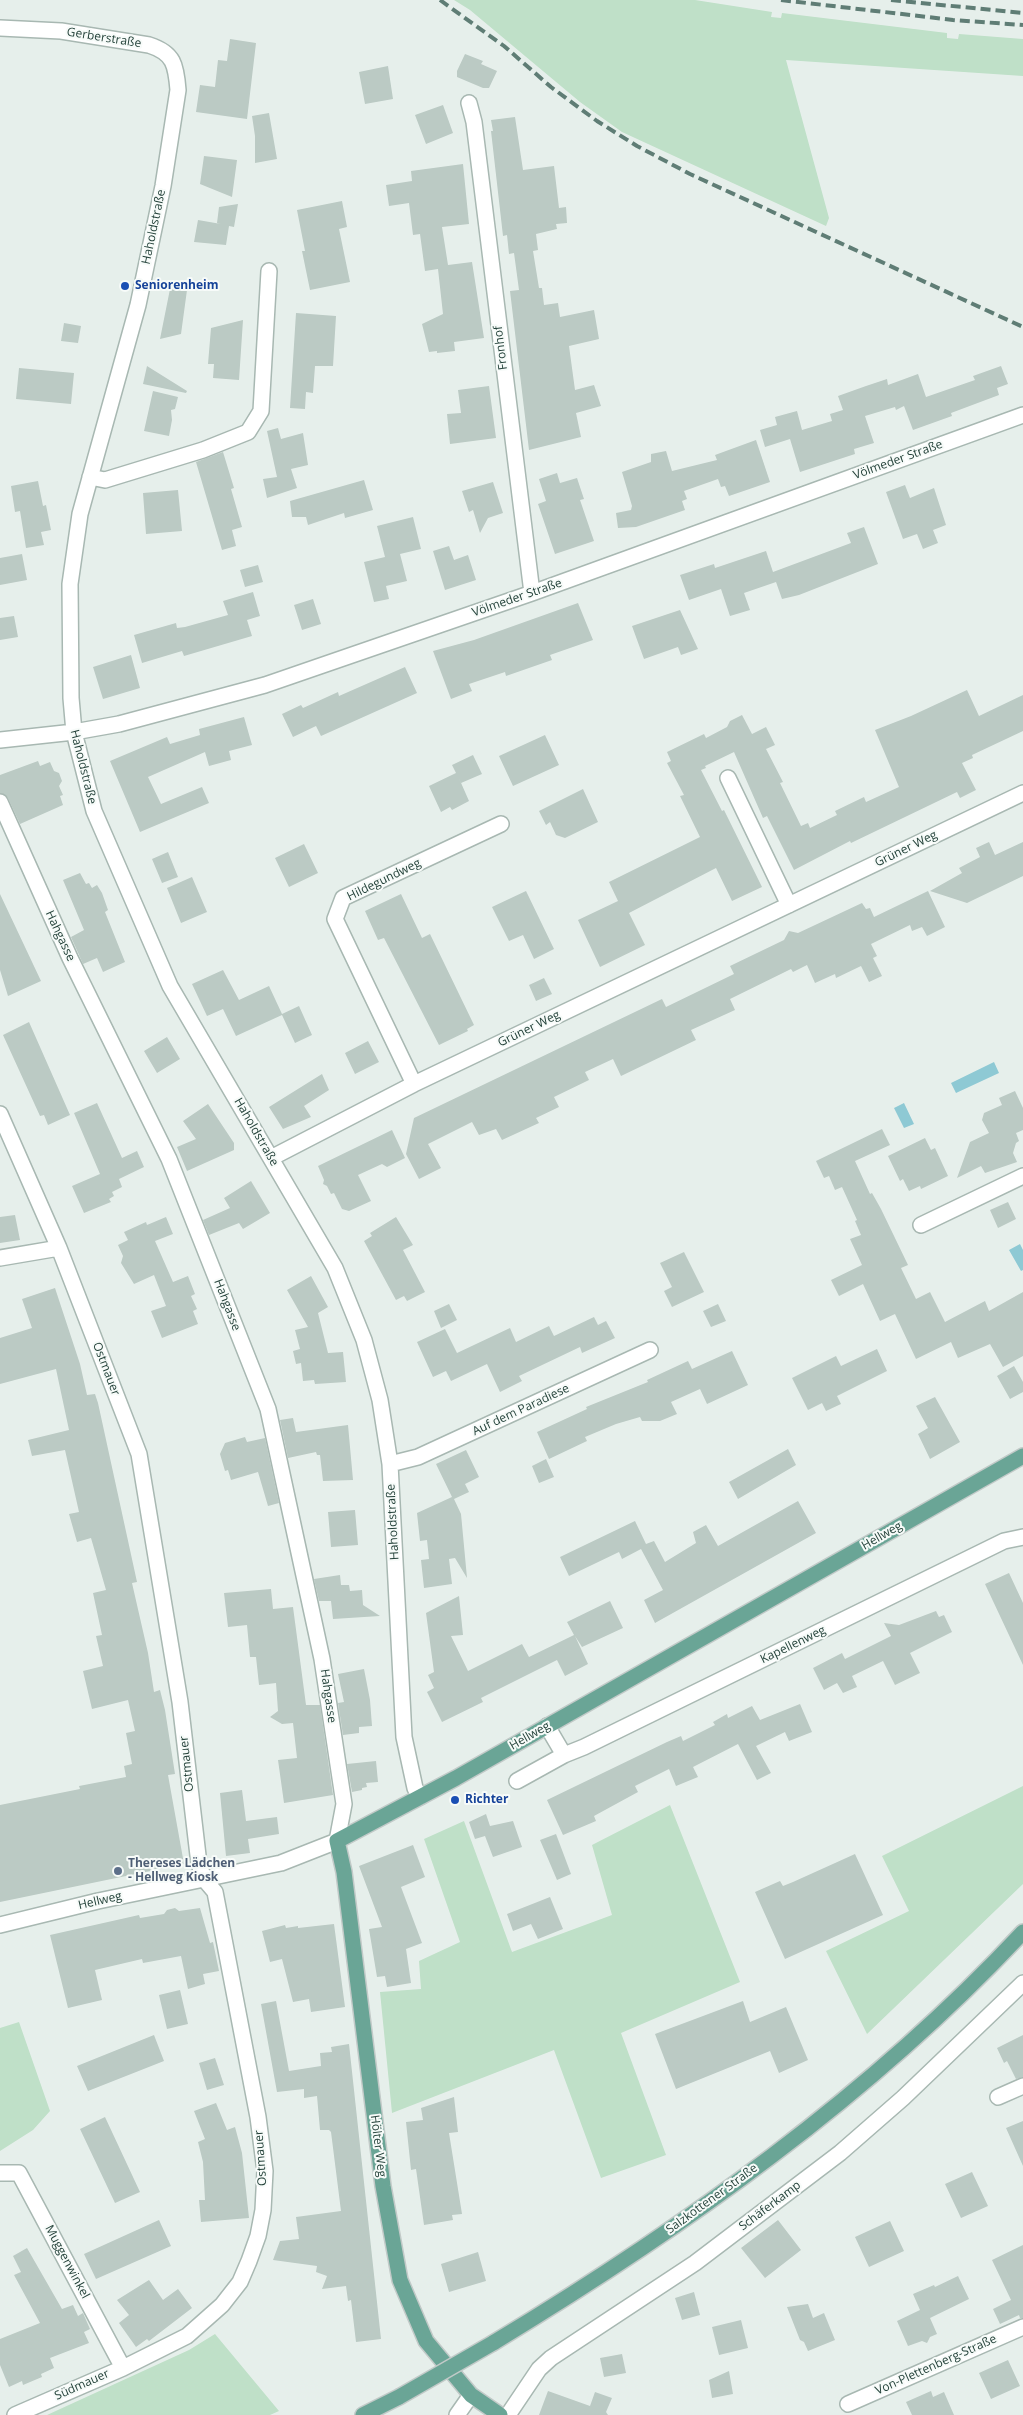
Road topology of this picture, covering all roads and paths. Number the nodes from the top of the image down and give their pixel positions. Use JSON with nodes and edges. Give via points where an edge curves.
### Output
{"nodes":[{"id":1,"x":0,"y":28,"type":"edge"},
{"id":2,"x":178,"y":90,"type":"joint"},
{"id":3,"x":469,"y":103,"type":"dead end"},
{"id":4,"x":269,"y":271,"type":"dead end"},
{"id":5,"x":1023,"y":414,"type":"edge"},
{"id":6,"x":90,"y":477,"type":"junction"},
{"id":7,"x":532,"y":593,"type":"junction"},
{"id":8,"x":74,"y":732,"type":"junction"},
{"id":9,"x":0,"y":740,"type":"edge"},
{"id":10,"x":728,"y":778,"type":"dead end"},
{"id":11,"x":1023,"y":793,"type":"edge"},
{"id":12,"x":0,"y":802,"type":"edge"},
{"id":13,"x":501,"y":824,"type":"dead end"},
{"id":14,"x":789,"y":905,"type":"junction"},
{"id":15,"x":414,"y":1084,"type":"junction"},
{"id":16,"x":0,"y":1114,"type":"edge"},
{"id":17,"x":272,"y":1158,"type":"junction"},
{"id":18,"x":1023,"y":1176,"type":"edge"},
{"id":19,"x":921,"y":1225,"type":"dead end"},
{"id":20,"x":59,"y":1248,"type":"junction"},
{"id":21,"x":0,"y":1258,"type":"edge"},
{"id":22,"x":650,"y":1350,"type":"dead end"},
{"id":23,"x":1023,"y":1456,"type":"edge"},
{"id":24,"x":390,"y":1464,"type":"junction"},
{"id":25,"x":1023,"y":1538,"type":"edge"},
{"id":26,"x":547,"y":1726,"type":"junction"},
{"id":27,"x":564,"y":1755,"type":"junction"},
{"id":28,"x":517,"y":1782,"type":"dead end"},
{"id":29,"x":420,"y":1797,"type":"junction"},
{"id":30,"x":337,"y":1841,"type":"junction"},
{"id":31,"x":204,"y":1879,"type":"junction"},
{"id":32,"x":0,"y":1925,"type":"edge"},
{"id":33,"x":1023,"y":1932,"type":"edge"},
{"id":34,"x":1023,"y":1983,"type":"edge"},
{"id":35,"x":1023,"y":2086,"type":"edge"},
{"id":36,"x":998,"y":2097,"type":"dead end"},
{"id":37,"x":0,"y":2174,"type":"edge"},
{"id":38,"x":1023,"y":2327,"type":"edge"},
{"id":39,"x":123,"y":2368,"type":"junction"},
{"id":40,"x":472,"y":2395,"type":"junction"},
{"id":41,"x":848,"y":2404,"type":"dead end"},
{"id":42,"x":15,"y":2415,"type":"edge"},
{"id":43,"x":363,"y":2415,"type":"edge"},
{"id":44,"x":457,"y":2415,"type":"edge"},
{"id":45,"x":500,"y":2415,"type":"edge"},
{"id":46,"x":508,"y":2415,"type":"edge"}],
"edges":[{"from":1,"to":2,"type":"street","name":"Gerberstraße","via":[[61,31],[162,49],[172,58]]},
{"from":2,"to":6,"type":"street","name":"Haholdstraße","via":[[163,186],[138,305]]},
{"from":3,"to":7,"type":"street","name":"Fronhof"},
{"from":4,"to":6,"type":"street","via":[[261,411],[248,432],[204,450],[105,480]]},
{"from":5,"to":7,"type":"street","name":"Völmeder Straße"},
{"from":6,"to":8,"type":"street","name":"Haholdstraße","via":[[80,514],[70,584]]},
{"from":7,"to":8,"type":"street","name":"Völmeder Straße","via":[[264,685],[119,724]]},
{"from":8,"to":9,"type":"street","name":"Völmeder Straße"},
{"from":8,"to":17,"type":"street","name":"Haholdstraße","via":[[94,811],[170,986]]},
{"from":10,"to":14,"type":"street"},
{"from":11,"to":14,"type":"street","name":"Grüner Weg"},
{"from":12,"to":30,"type":"street","name":"Hahgasse","via":[[70,958],[170,1159],[268,1409],[322,1659],[344,1804]]},
{"from":13,"to":15,"type":"street","name":"Hildegundweg","via":[[343,898],[335,919]]},
{"from":14,"to":15,"type":"street","name":"Grüner Weg"},
{"from":15,"to":17,"type":"street","name":"Grüner Weg"},
{"from":16,"to":20,"type":"street","name":"Ostmauer"},
{"from":17,"to":24,"type":"street","name":"Haholdstraße","via":[[335,1268],[364,1340],[380,1400]]},
{"from":18,"to":19,"type":"street"},
{"from":20,"to":21,"type":"street"},
{"from":20,"to":31,"type":"street","name":"Ostmauer","via":[[139,1454],[180,1702],[195,1836]]},
{"from":22,"to":24,"type":"street","name":"Auf dem Paradiese","via":[[418,1457]]},
{"from":23,"to":26,"type":"main road","name":"Hellweg"},
{"from":24,"to":29,"type":"street","name":"Haholdstraße","via":[[404,1737],[415,1788]]},
{"from":25,"to":27,"type":"street","name":"Kapellenweg","via":[[1004,1541]]},
{"from":26,"to":27,"type":"street"},
{"from":26,"to":29,"type":"main road","name":"Hellweg"},
{"from":27,"to":28,"type":"street","name":"Kapellenweg"},
{"from":29,"to":30,"type":"main road","name":"Hellweg"},
{"from":30,"to":31,"type":"street","name":"Hellweg","via":[[281,1863]]},
{"from":30,"to":40,"type":"main road","name":"Hölter Weg","via":[[344,1872],[383,2186],[400,2280],[426,2341]]},
{"from":31,"to":32,"type":"street","name":"Hellweg"},
{"from":31,"to":39,"type":"street","name":"Ostmauer","via":[[215,1892],[258,2117],[265,2171],[263,2210],[258,2236],[240,2282],[222,2305],[186,2336]]},
{"from":33,"to":43,"type":"main road","name":"Salzkottener Straße","bridge":true,"via":[[879,2069],[744,2177],[575,2293]]},
{"from":34,"to":46,"type":"street","name":"Schäferkamp","via":[[903,2098],[840,2153],[695,2263],[551,2358],[539,2369]]},
{"from":35,"to":36,"type":"street"},
{"from":37,"to":39,"type":"street","name":"Muggenwinkel","via":[[19,2173]]},
{"from":38,"to":41,"type":"street","name":"Von-Plettenberg-Straße"},
{"from":39,"to":42,"type":"street","name":"Südmauer"},
{"from":40,"to":44,"type":"street"},
{"from":40,"to":45,"type":"main road","name":"Hölter Weg"}]}
